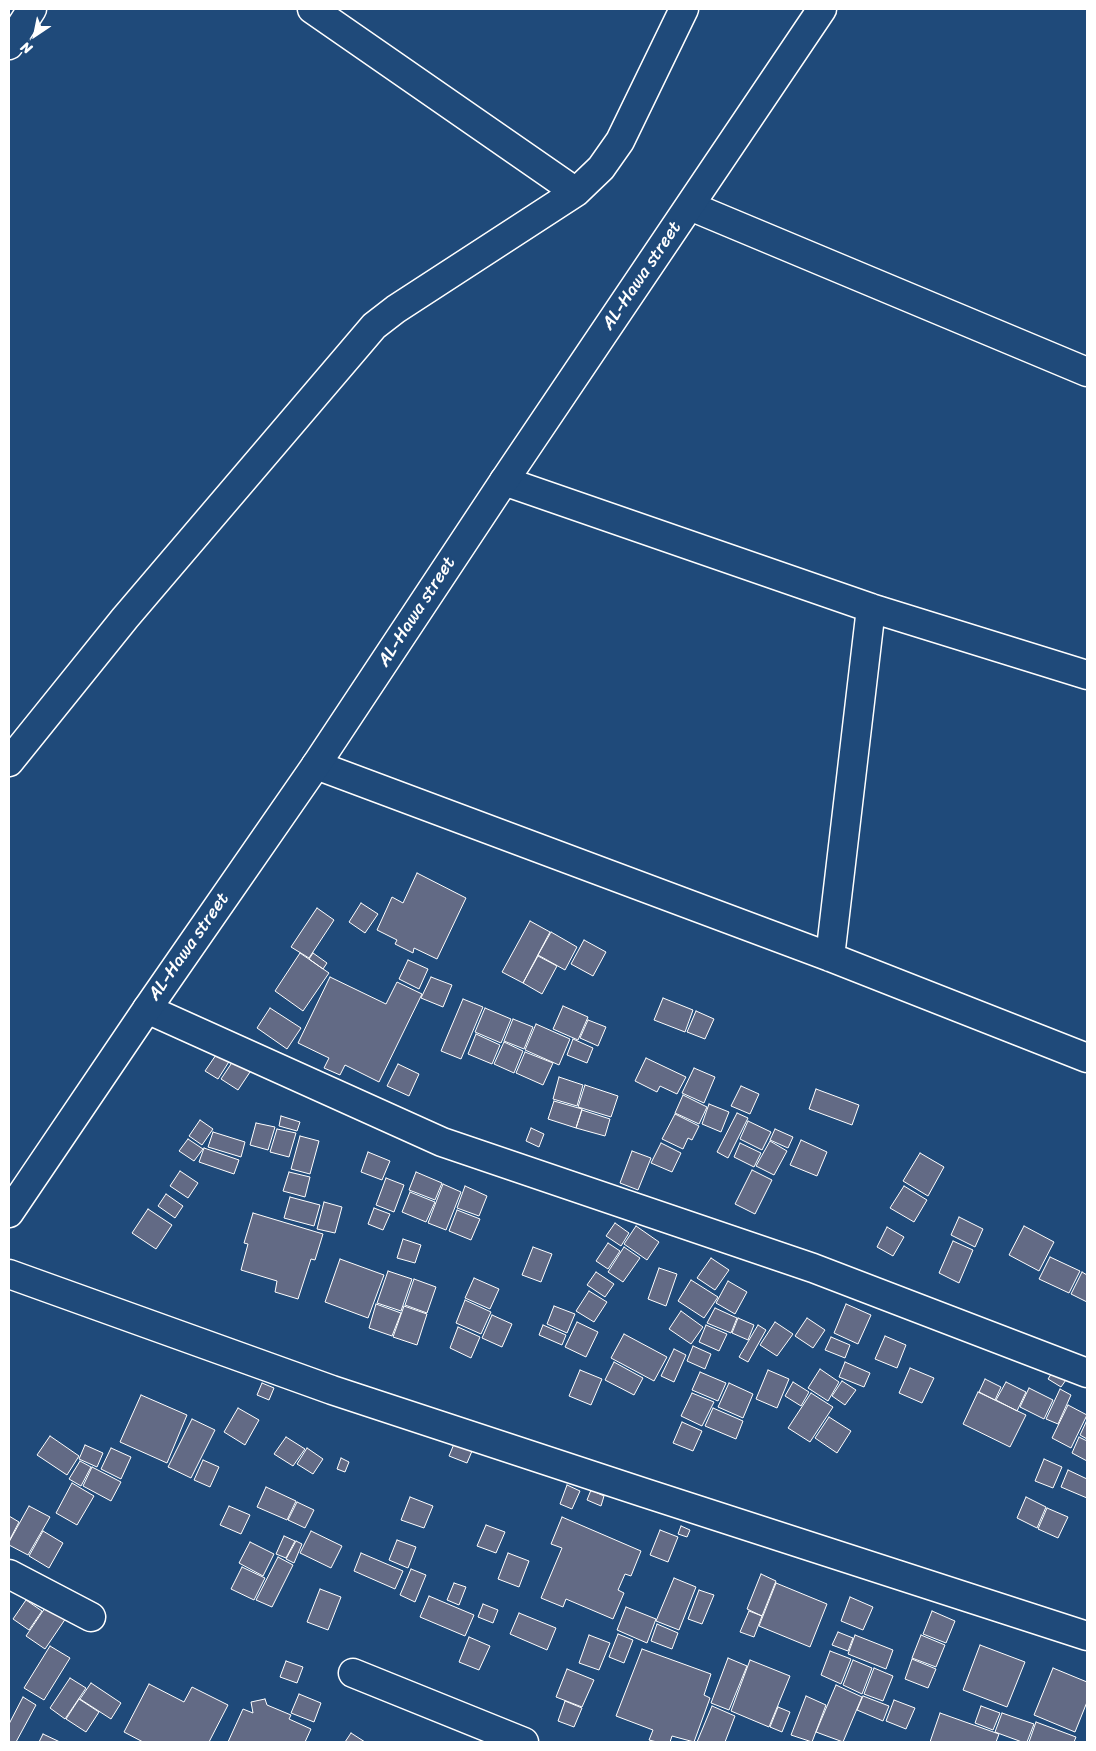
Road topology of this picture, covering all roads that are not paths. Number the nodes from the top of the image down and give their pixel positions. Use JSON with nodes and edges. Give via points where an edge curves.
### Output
{"nodes":[{"id":1,"x":32,"y":9,"type":"edge"},
{"id":2,"x":312,"y":9,"type":"edge"},
{"id":3,"x":684,"y":9,"type":"edge"},
{"id":4,"x":822,"y":9,"type":"edge"},
{"id":5,"x":9,"y":45,"type":"edge"},
{"id":6,"x":576,"y":192,"type":"junction"},
{"id":7,"x":690,"y":206,"type":"junction"},
{"id":8,"x":1087,"y":372,"type":"edge"},
{"id":9,"x":504,"y":481,"type":"junction"},
{"id":10,"x":871,"y":608,"type":"junction"},
{"id":11,"x":1087,"y":675,"type":"edge"},
{"id":12,"x":9,"y":762,"type":"edge"},
{"id":13,"x":316,"y":765,"type":"junction"},
{"id":14,"x":830,"y":957,"type":"junction"},
{"id":15,"x":147,"y":1009,"type":"junction"},
{"id":16,"x":1087,"y":1058,"type":"edge"},
{"id":17,"x":9,"y":1213,"type":"edge"},
{"id":18,"x":9,"y":1274,"type":"edge"},
{"id":19,"x":1087,"y":1374,"type":"edge"},
{"id":20,"x":9,"y":1574,"type":"edge"},
{"id":21,"x":92,"y":1618,"type":"dead end"},
{"id":22,"x":1087,"y":1636,"type":"edge"},
{"id":23,"x":353,"y":1673,"type":"dead end"},
{"id":24,"x":524,"y":1742,"type":"edge"}],
"edges":[{"from":1,"to":5,"type":"street"},
{"from":2,"to":6,"type":"street"},
{"from":3,"to":6,"type":"street","via":[[620,141],[601,168]]},
{"from":4,"to":7,"type":"street","name":"AL-Hawa street"},
{"from":6,"to":12,"type":"street","via":[[374,326],[125,618]]},
{"from":7,"to":8,"type":"street"},
{"from":7,"to":9,"type":"street","name":"AL-Hawa street"},
{"from":9,"to":10,"type":"street"},
{"from":9,"to":13,"type":"street","name":"AL-Hawa street"},
{"from":10,"to":11,"type":"street"},
{"from":10,"to":14,"type":"street"},
{"from":13,"to":14,"type":"street"},
{"from":13,"to":15,"type":"street","name":"AL-Hawa street"},
{"from":14,"to":16,"type":"street"},
{"from":15,"to":17,"type":"street","name":"AL-Hawa street"},
{"from":15,"to":19,"type":"street","via":[[442,1142],[813,1268]]},
{"from":18,"to":22,"type":"street","via":[[332,1390]]},
{"from":20,"to":21,"type":"street"},
{"from":23,"to":24,"type":"street"}]}
